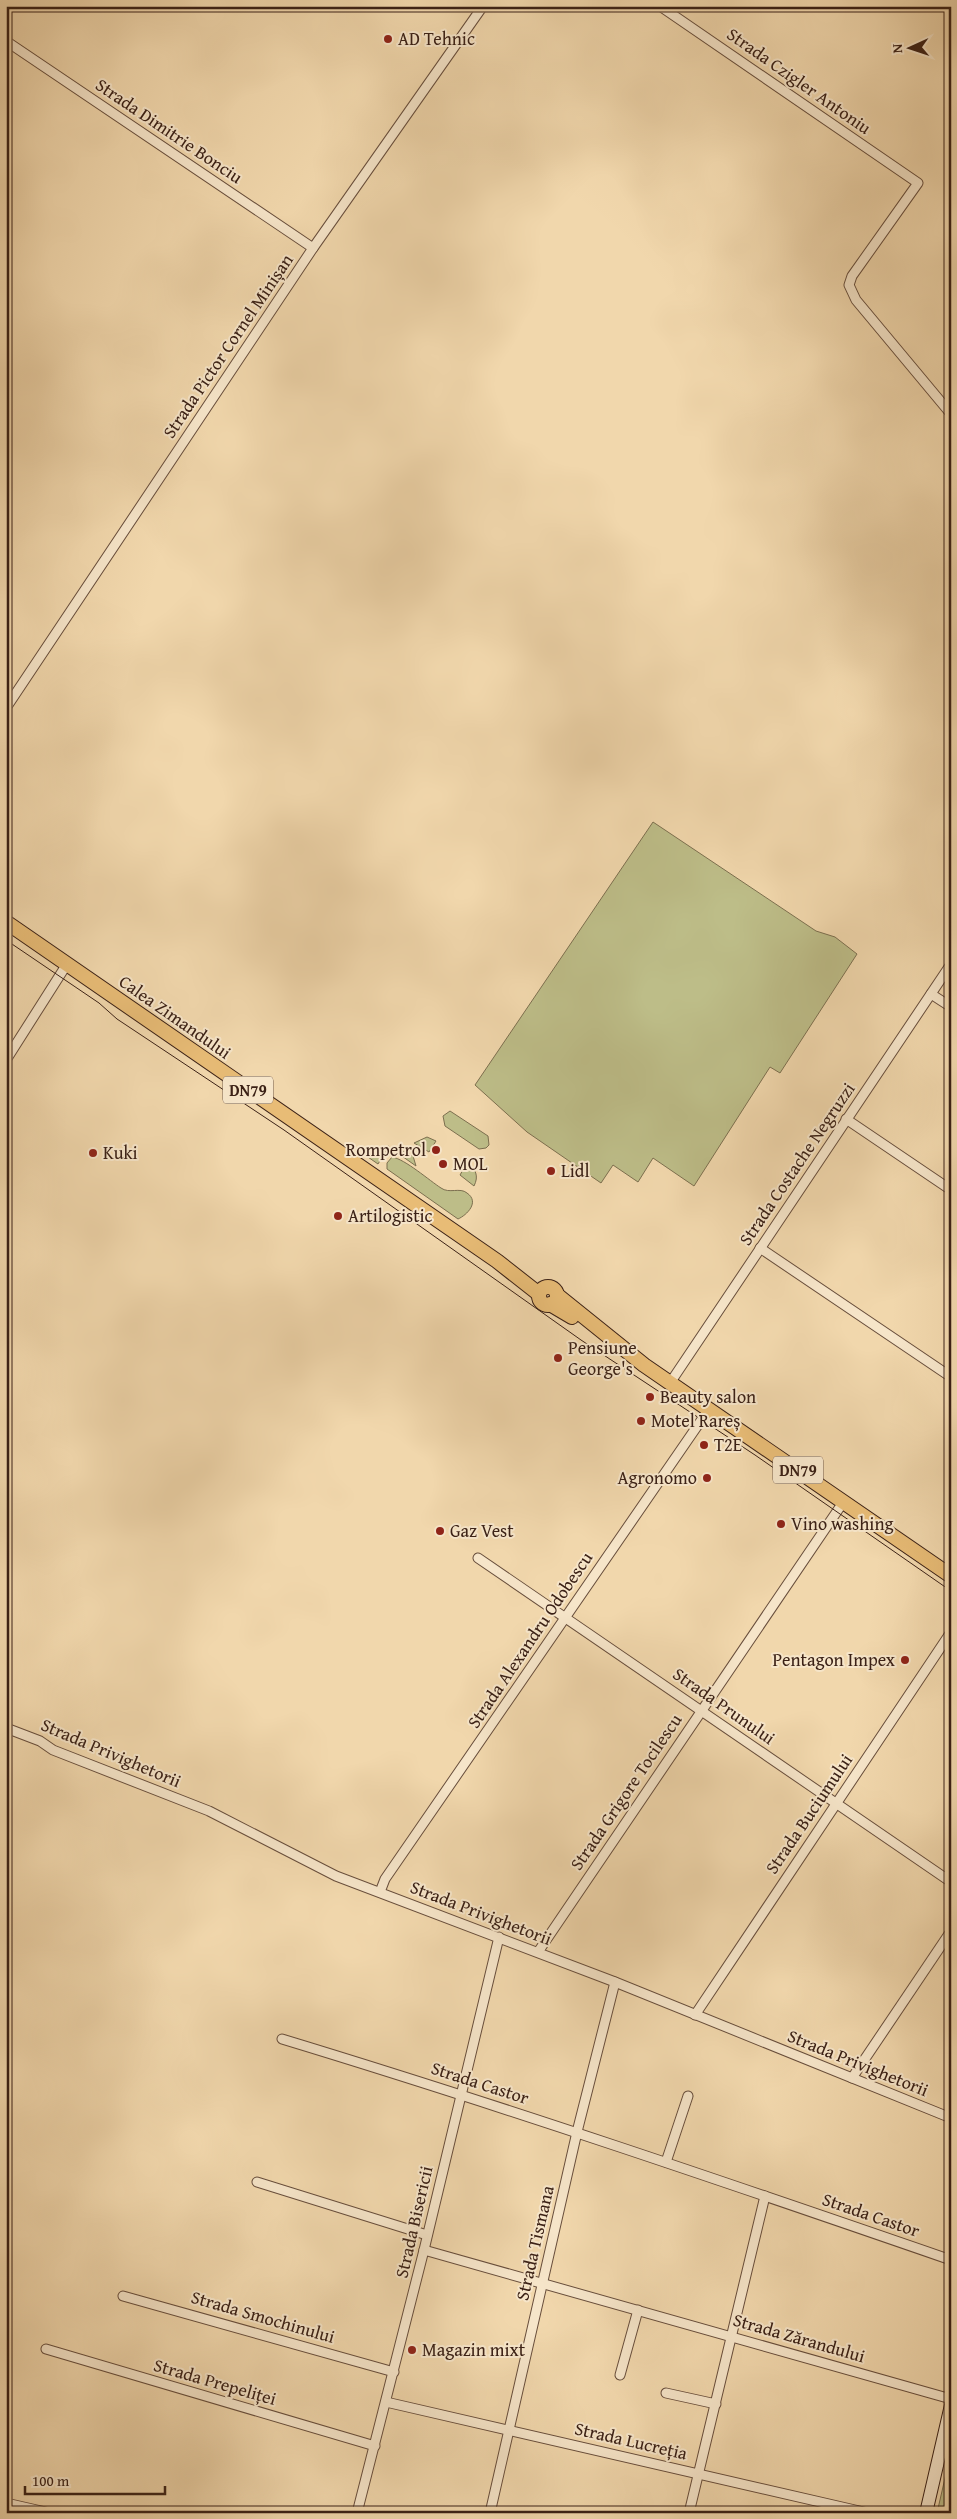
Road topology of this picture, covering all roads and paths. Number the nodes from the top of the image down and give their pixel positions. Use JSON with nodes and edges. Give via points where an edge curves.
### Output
{"nodes":[{"id":1,"x":483,"y":6,"type":"edge"},
{"id":2,"x":660,"y":6,"type":"edge"},
{"id":3,"x":6,"y":41,"type":"edge"},
{"id":4,"x":314,"y":248,"type":"junction"},
{"id":5,"x":951,"y":414,"type":"edge"},
{"id":6,"x":6,"y":708,"type":"edge"},
{"id":7,"x":6,"y":922,"type":"edge"},
{"id":8,"x":67,"y":964,"type":"junction"},
{"id":9,"x":951,"y":964,"type":"edge"},
{"id":10,"x":931,"y":994,"type":"junction"},
{"id":11,"x":951,"y":1007,"type":"edge"},
{"id":12,"x":6,"y":1060,"type":"edge"},
{"id":13,"x":846,"y":1118,"type":"junction"},
{"id":14,"x":951,"y":1190,"type":"edge"},
{"id":15,"x":760,"y":1248,"type":"junction"},
{"id":16,"x":951,"y":1377,"type":"edge"},
{"id":17,"x":670,"y":1383,"type":"junction"},
{"id":18,"x":709,"y":1409,"type":"junction"},
{"id":19,"x":844,"y":1501,"type":"junction"},
{"id":20,"x":478,"y":1558,"type":"dead end"},
{"id":21,"x":951,"y":1576,"type":"edge"},
{"id":22,"x":564,"y":1617,"type":"junction"},
{"id":23,"x":951,"y":1632,"type":"edge"},
{"id":24,"x":702,"y":1710,"type":"junction"},
{"id":25,"x":6,"y":1728,"type":"edge"},
{"id":26,"x":836,"y":1803,"type":"junction"},
{"id":27,"x":951,"y":1882,"type":"edge"},
{"id":28,"x":380,"y":1892,"type":"junction"},
{"id":29,"x":951,"y":1931,"type":"edge"},
{"id":30,"x":499,"y":1937,"type":"junction"},
{"id":31,"x":538,"y":1952,"type":"junction"},
{"id":32,"x":615,"y":1982,"type":"junction"},
{"id":33,"x":695,"y":2015,"type":"junction"},
{"id":34,"x":282,"y":2039,"type":"dead end"},
{"id":35,"x":852,"y":2078,"type":"junction"},
{"id":36,"x":460,"y":2093,"type":"junction"},
{"id":37,"x":688,"y":2096,"type":"dead end"},
{"id":38,"x":951,"y":2118,"type":"edge"},
{"id":39,"x":577,"y":2132,"type":"junction"},
{"id":40,"x":666,"y":2162,"type":"junction"},
{"id":41,"x":257,"y":2182,"type":"dead end"},
{"id":42,"x":765,"y":2196,"type":"junction"},
{"id":43,"x":427,"y":2235,"type":"junction"},
{"id":44,"x":424,"y":2250,"type":"junction"},
{"id":45,"x":951,"y":2260,"type":"edge"},
{"id":46,"x":542,"y":2283,"type":"junction"},
{"id":47,"x":123,"y":2296,"type":"dead end"},
{"id":48,"x":638,"y":2310,"type":"junction"},
{"id":49,"x":732,"y":2336,"type":"junction"},
{"id":50,"x":46,"y":2349,"type":"dead end"},
{"id":51,"x":394,"y":2372,"type":"junction"},
{"id":52,"x":620,"y":2375,"type":"dead end"},
{"id":53,"x":666,"y":2393,"type":"dead end"},
{"id":54,"x":951,"y":2399,"type":"edge"},
{"id":55,"x":386,"y":2402,"type":"junction"},
{"id":56,"x":716,"y":2404,"type":"junction"},
{"id":57,"x":951,"y":2405,"type":"edge"},
{"id":58,"x":508,"y":2430,"type":"junction"},
{"id":59,"x":375,"y":2446,"type":"junction"},
{"id":60,"x":698,"y":2473,"type":"junction"},
{"id":61,"x":6,"y":2503,"type":"edge"},
{"id":62,"x":24,"y":2510,"type":"edge"},
{"id":63,"x":50,"y":2513,"type":"edge"},
{"id":64,"x":357,"y":2513,"type":"edge"},
{"id":65,"x":490,"y":2513,"type":"edge"},
{"id":66,"x":689,"y":2513,"type":"edge"},
{"id":67,"x":868,"y":2513,"type":"edge"},
{"id":68,"x":926,"y":2513,"type":"edge"}],
"edges":[{"from":1,"to":4,"type":"street","name":"Strada Pictor Cornel Minișan"},
{"from":2,"to":5,"type":"street","name":"Strada Czigler Antoniu","via":[[918,183],[852,276],[849,285],[856,300]]},
{"from":3,"to":4,"type":"street","name":"Strada Dimitrie Bonciu"},
{"from":4,"to":6,"type":"street","name":"Strada Pictor Cornel Minișan"},
{"from":7,"to":8,"type":"main road","name":"Calea Zimandului","number":"DN79"},
{"from":8,"to":12,"type":"street"},
{"from":8,"to":17,"type":"main road","name":"Calea Zimandului","number":"DN79","via":[[542,1291],[542,1302],[554,1300]]},
{"from":9,"to":10,"type":"street","name":"Strada Costache Negruzzi"},
{"from":10,"to":11,"type":"street"},
{"from":10,"to":13,"type":"street","name":"Strada Costache Negruzzi"},
{"from":13,"to":14,"type":"street"},
{"from":13,"to":15,"type":"street","name":"Strada Costache Negruzzi"},
{"from":15,"to":16,"type":"street"},
{"from":15,"to":17,"type":"street","name":"Strada Costache Negruzzi"},
{"from":17,"to":18,"type":"main road","number":"DN79"},
{"from":18,"to":19,"type":"main road","number":"DN79"},
{"from":18,"to":22,"type":"street","name":"Strada Alexandru Odobescu"},
{"from":19,"to":21,"type":"main road","number":"DN79"},
{"from":19,"to":24,"type":"street","name":"Strada Grigore Tocilescu"},
{"from":20,"to":22,"type":"street","name":"Strada Prunului"},
{"from":22,"to":24,"type":"street","name":"Strada Prunului"},
{"from":22,"to":28,"type":"street","name":"Strada Alexandru Odobescu","via":[[385,1879]]},
{"from":23,"to":26,"type":"street","name":"Strada Buciumului"},
{"from":24,"to":26,"type":"street","name":"Strada Prunului"},
{"from":24,"to":31,"type":"street","name":"Strada Grigore Tocilescu"},
{"from":25,"to":28,"type":"street","name":"Strada Privighetorii","via":[[209,1811],[336,1876]]},
{"from":26,"to":27,"type":"street","name":"Strada Prunului"},
{"from":26,"to":33,"type":"street","name":"Strada Buciumului"},
{"from":28,"to":30,"type":"street","name":"Strada Privighetorii"},
{"from":29,"to":35,"type":"street"},
{"from":30,"to":31,"type":"street","name":"Strada Privighetorii"},
{"from":30,"to":36,"type":"street","name":"Strada Bisericii"},
{"from":31,"to":32,"type":"street","name":"Strada Privighetorii"},
{"from":32,"to":33,"type":"street","name":"Strada Privighetorii"},
{"from":32,"to":39,"type":"street","name":"Strada Tismana"},
{"from":33,"to":35,"type":"street","name":"Strada Privighetorii"},
{"from":34,"to":36,"type":"street","name":"Strada Castor"},
{"from":35,"to":38,"type":"street","name":"Strada Privighetorii"},
{"from":36,"to":39,"type":"street","name":"Strada Castor"},
{"from":36,"to":43,"type":"street","name":"Strada Bisericii"},
{"from":37,"to":40,"type":"street"},
{"from":39,"to":40,"type":"street","name":"Strada Castor"},
{"from":39,"to":46,"type":"street","name":"Strada Tismana"},
{"from":40,"to":42,"type":"street","name":"Strada Castor"},
{"from":41,"to":43,"type":"street"},
{"from":42,"to":45,"type":"street","name":"Strada Castor"},
{"from":42,"to":49,"type":"street"},
{"from":43,"to":44,"type":"street","name":"Strada Bisericii"},
{"from":44,"to":46,"type":"street","name":"Strada Zărandului"},
{"from":44,"to":51,"type":"street","name":"Strada Bisericii"},
{"from":46,"to":48,"type":"street","name":"Strada Zărandului"},
{"from":46,"to":58,"type":"street","name":"Strada Tismana"},
{"from":47,"to":51,"type":"street","name":"Strada Smochinului"},
{"from":48,"to":49,"type":"street","name":"Strada Zărandului"},
{"from":48,"to":52,"type":"street"},
{"from":49,"to":54,"type":"street","name":"Strada Zărandului"},
{"from":49,"to":56,"type":"street"},
{"from":50,"to":59,"type":"street","name":"Strada Prepeliței"},
{"from":51,"to":55,"type":"street","name":"Strada Bisericii"},
{"from":53,"to":56,"type":"street"},
{"from":55,"to":58,"type":"street","name":"Strada Lucreția"},
{"from":55,"to":59,"type":"street","name":"Strada Bisericii"},
{"from":56,"to":60,"type":"street"},
{"from":57,"to":68,"type":"street"},
{"from":58,"to":60,"type":"street","name":"Strada Lucreția"},
{"from":58,"to":65,"type":"street","name":"Strada Tismana"},
{"from":59,"to":64,"type":"street","name":"Strada Bisericii"},
{"from":60,"to":66,"type":"street"},
{"from":60,"to":67,"type":"street","name":"Strada Lucreția"},
{"from":61,"to":62,"type":"street"},
{"from":62,"to":63,"type":"street"}]}
